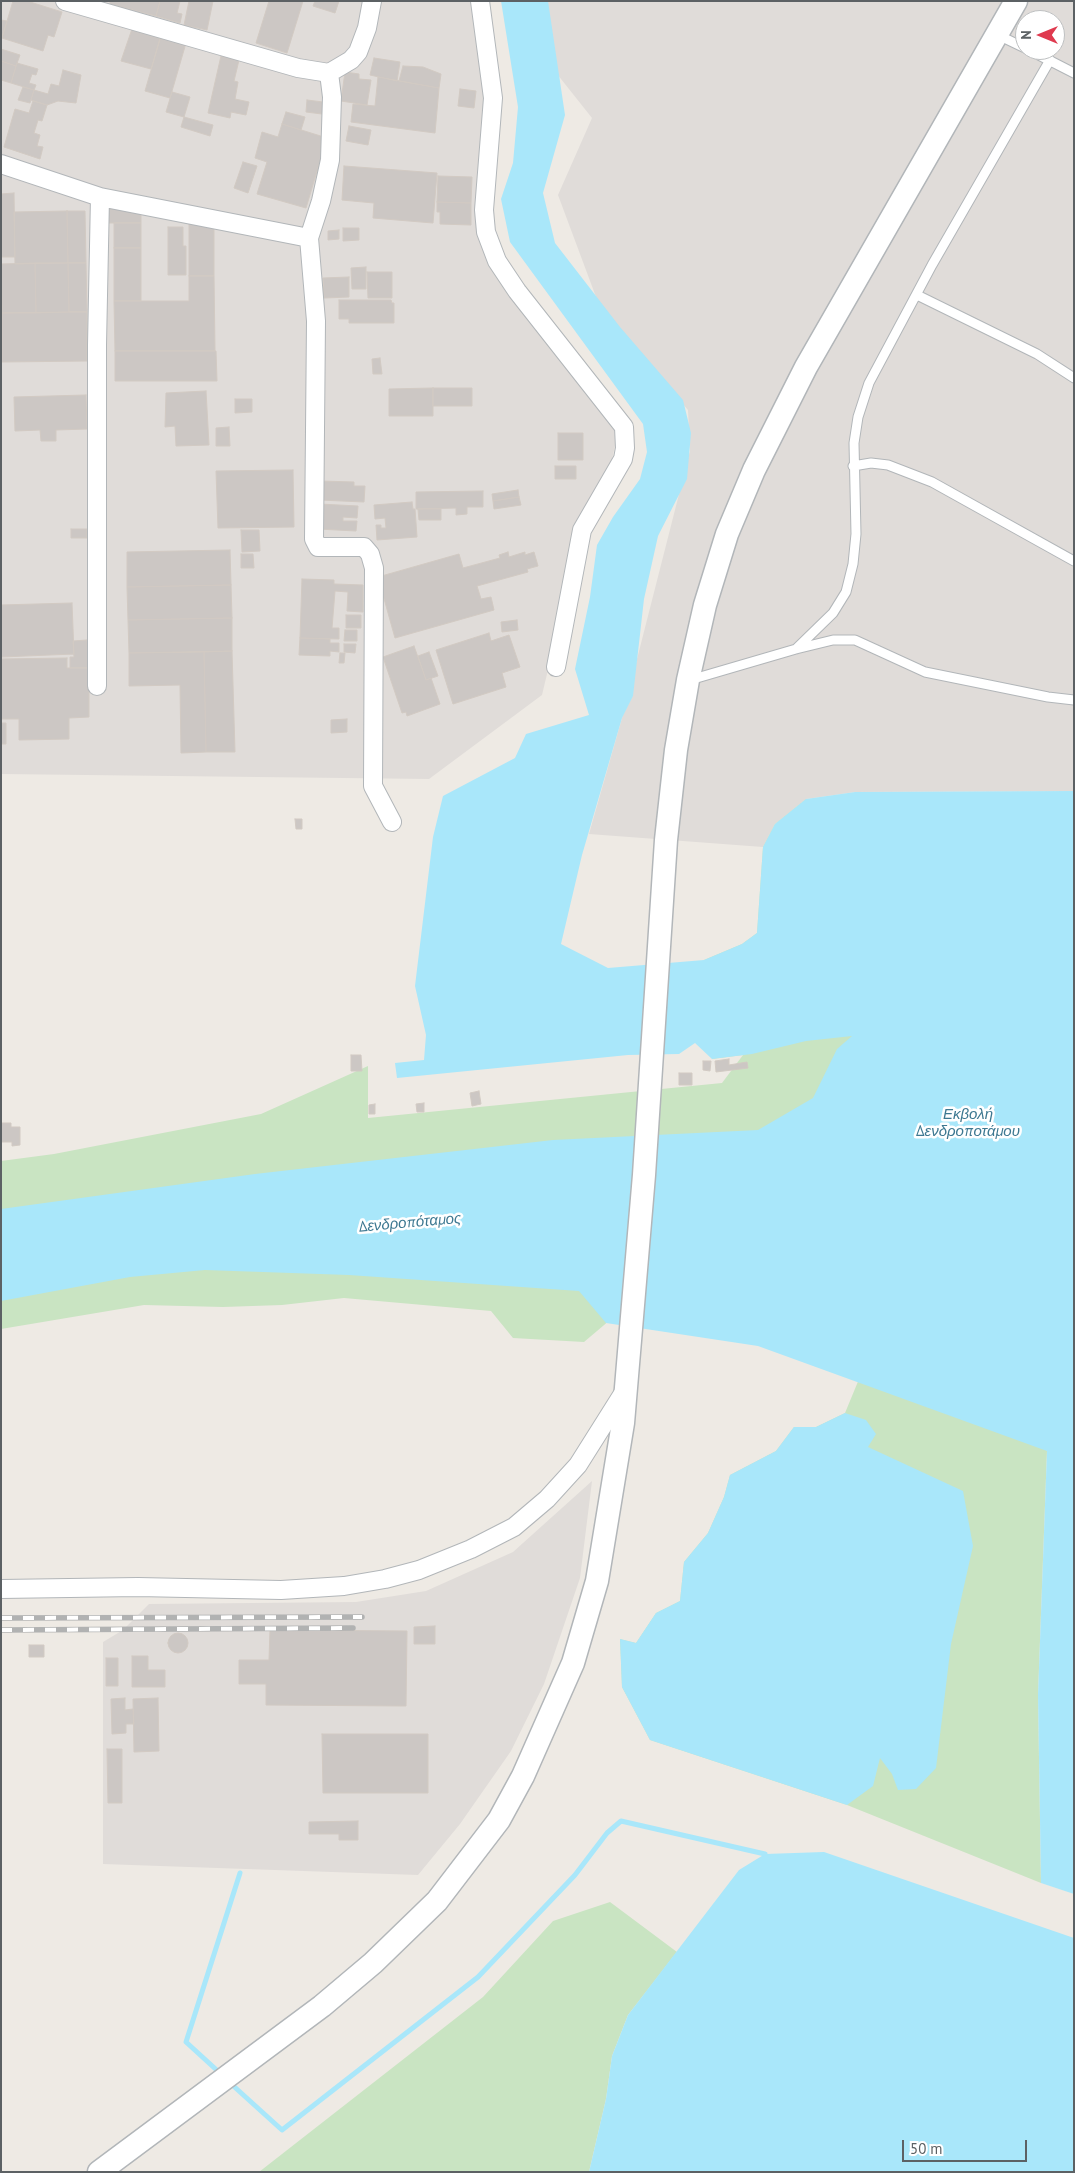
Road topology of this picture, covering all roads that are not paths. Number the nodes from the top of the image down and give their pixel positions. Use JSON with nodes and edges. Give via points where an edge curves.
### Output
{"nodes":[{"id":1,"x":65,"y":1,"type":"edge"},
{"id":2,"x":372,"y":1,"type":"edge"},
{"id":3,"x":480,"y":1,"type":"edge"},
{"id":4,"x":1016,"y":1,"type":"edge"},
{"id":5,"x":997,"y":35,"type":"junction"},
{"id":6,"x":1015,"y":43,"type":"edge"},
{"id":7,"x":1050,"y":60,"type":"joint"},
{"id":8,"x":329,"y":73,"type":"junction"},
{"id":9,"x":1074,"y":73,"type":"edge"},
{"id":10,"x":1,"y":164,"type":"edge"},
{"id":11,"x":100,"y":197,"type":"junction"},
{"id":12,"x":309,"y":238,"type":"junction"},
{"id":13,"x":916,"y":295,"type":"junction"},
{"id":14,"x":1074,"y":378,"type":"edge"},
{"id":15,"x":854,"y":466,"type":"junction"},
{"id":16,"x":1074,"y":561,"type":"edge"},
{"id":17,"x":796,"y":648,"type":"junction"},
{"id":18,"x":556,"y":667,"type":"dead end"},
{"id":19,"x":688,"y":680,"type":"junction"},
{"id":20,"x":97,"y":686,"type":"dead end"},
{"id":21,"x":1074,"y":700,"type":"edge"},
{"id":22,"x":392,"y":822,"type":"dead end"},
{"id":23,"x":625,"y":1391,"type":"junction"},
{"id":24,"x":1,"y":1589,"type":"edge"},
{"id":25,"x":100,"y":2172,"type":"edge"}],
"edges":[{"from":1,"to":8,"type":"street","via":[[298,68]]},
{"from":2,"to":8,"type":"street","via":[[358,52]]},
{"from":3,"to":18,"type":"street","via":[[492,98],[484,210],[486,232],[497,261],[516,291],[624,427],[623,459],[582,530]]},
{"from":4,"to":5,"type":"street"},
{"from":5,"to":6,"type":"lane"},
{"from":5,"to":19,"type":"street","via":[[806,367],[754,470],[727,534],[705,605]]},
{"from":7,"to":9,"type":"lane"},
{"from":7,"to":13,"type":"lane"},
{"from":8,"to":12,"type":"street","via":[[332,105],[330,160]]},
{"from":10,"to":11,"type":"street"},
{"from":11,"to":12,"type":"street"},
{"from":11,"to":20,"type":"street"},
{"from":12,"to":22,"type":"street","via":[[316,321],[314,539],[318,546],[364,547],[374,568],[373,786]]},
{"from":13,"to":14,"type":"lane","via":[[1037,354]]},
{"from":13,"to":15,"type":"lane","via":[[869,383],[858,417]]},
{"from":15,"to":16,"type":"lane","via":[[880,464],[932,482]]},
{"from":15,"to":17,"type":"lane","via":[[856,534],[854,564],[846,592],[833,613]]},
{"from":17,"to":19,"type":"lane"},
{"from":17,"to":21,"type":"lane","via":[[833,640],[855,640],[925,672]]},
{"from":19,"to":23,"type":"street","via":[[668,820],[644,1175]]},
{"from":23,"to":24,"type":"street","via":[[578,1465],[547,1499],[514,1527],[419,1570],[344,1586],[281,1590]]},
{"from":23,"to":25,"type":"street","via":[[612,1500],[597,1581],[576,1654],[523,1776],[499,1820],[437,1901],[373,1962],[322,2006]]}]}
